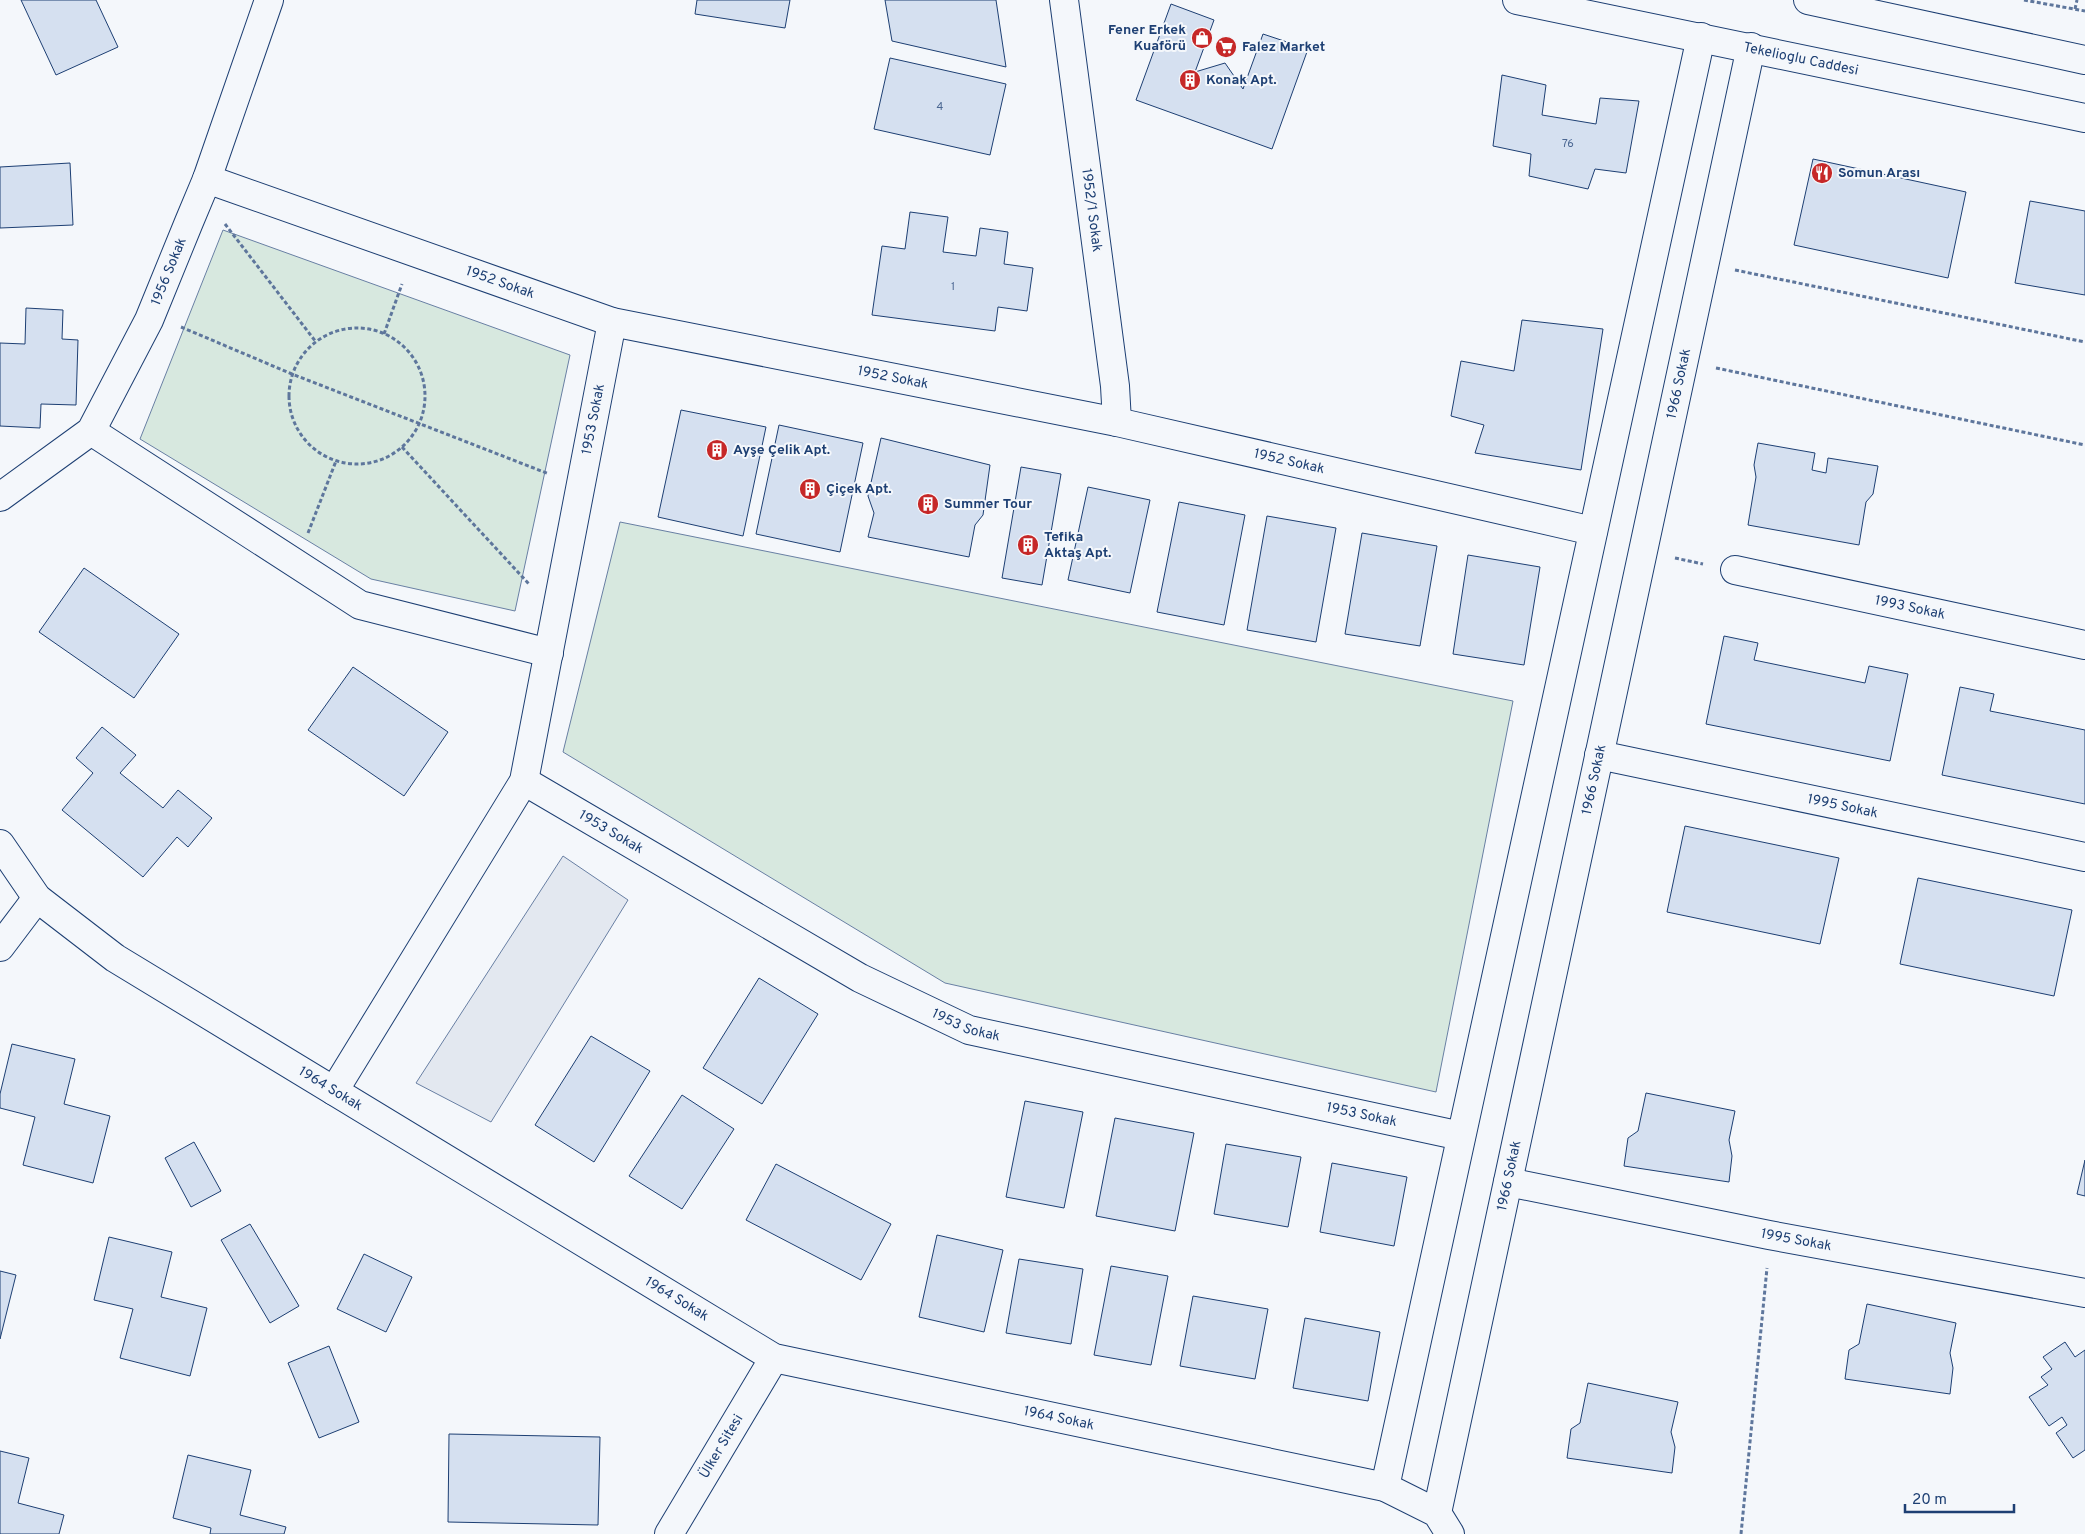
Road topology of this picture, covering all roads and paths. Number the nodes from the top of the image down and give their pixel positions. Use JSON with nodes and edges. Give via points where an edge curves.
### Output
{"nodes":[{"id":1,"x":269,"y":0,"type":"edge"},
{"id":2,"x":1064,"y":0,"type":"edge"},
{"id":3,"x":1517,"y":0,"type":"edge"},
{"id":4,"x":1808,"y":0,"type":"edge"},
{"id":5,"x":2024,"y":0,"type":"edge"},
{"id":6,"x":2077,"y":0,"type":"edge"},
{"id":7,"x":2075,"y":9,"type":"junction"},
{"id":8,"x":2085,"y":11,"type":"edge"},
{"id":9,"x":1701,"y":37,"type":"junction"},
{"id":10,"x":1751,"y":48,"type":"junction"},
{"id":11,"x":2085,"y":60,"type":"edge"},
{"id":12,"x":2085,"y":118,"type":"edge"},
{"id":13,"x":207,"y":179,"type":"junction"},
{"id":14,"x":222,"y":220,"type":"dead end"},
{"id":15,"x":1730,"y":269,"type":"dead end"},
{"id":16,"x":402,"y":284,"type":"dead end"},
{"id":17,"x":612,"y":322,"type":"junction"},
{"id":18,"x":174,"y":324,"type":"dead end"},
{"id":19,"x":384,"y":334,"type":"junction"},
{"id":20,"x":316,"y":342,"type":"junction"},
{"id":21,"x":2085,"y":342,"type":"edge"},
{"id":22,"x":1710,"y":367,"type":"dead end"},
{"id":23,"x":292,"y":374,"type":"junction"},
{"id":24,"x":1117,"y":422,"type":"junction"},
{"id":25,"x":419,"y":423,"type":"junction"},
{"id":26,"x":91,"y":431,"type":"junction"},
{"id":27,"x":2085,"y":445,"type":"edge"},
{"id":28,"x":402,"y":447,"type":"junction"},
{"id":29,"x":336,"y":461,"type":"junction"},
{"id":30,"x":550,"y":474,"type":"dead end"},
{"id":31,"x":0,"y":497,"type":"edge"},
{"id":32,"x":1593,"y":531,"type":"junction"},
{"id":33,"x":1672,"y":558,"type":"dead end"},
{"id":34,"x":291,"y":560,"type":"junction"},
{"id":35,"x":1735,"y":570,"type":"joint"},
{"id":36,"x":530,"y":586,"type":"dead end"},
{"id":37,"x":2085,"y":646,"type":"edge"},
{"id":38,"x":549,"y":653,"type":"junction"},
{"id":39,"x":1599,"y":755,"type":"junction"},
{"id":40,"x":524,"y":781,"type":"junction"},
{"id":41,"x":0,"y":844,"type":"edge"},
{"id":42,"x":2085,"y":857,"type":"edge"},
{"id":43,"x":37,"y":898,"type":"junction"},
{"id":44,"x":0,"y":947,"type":"edge"},
{"id":45,"x":334,"y":1091,"type":"junction"},
{"id":46,"x":1462,"y":1136,"type":"junction"},
{"id":47,"x":1508,"y":1182,"type":"junction"},
{"id":48,"x":1770,"y":1236,"type":"junction"},
{"id":49,"x":2085,"y":1293,"type":"edge"},
{"id":50,"x":774,"y":1358,"type":"junction"},
{"id":51,"x":1385,"y":1487,"type":"junction"},
{"id":52,"x":1444,"y":1523,"type":"edge"},
{"id":53,"x":669,"y":1534,"type":"edge"},
{"id":54,"x":1741,"y":1534,"type":"edge"}],
"edges":[{"from":1,"to":13,"type":"street","name":"1956 Sokak"},
{"from":2,"to":24,"type":"street","name":"1952/1 Sokak","via":[[1115,386]]},
{"from":3,"to":9,"type":"street","name":"Tekelioglu Caddesi"},
{"from":4,"to":11,"type":"street"},
{"from":5,"to":7,"type":"path"},
{"from":6,"to":7,"type":"path"},
{"from":7,"to":8,"type":"path"},
{"from":9,"to":10,"type":"street","name":"Tekelioglu Caddesi"},
{"from":9,"to":32,"type":"street"},
{"from":10,"to":12,"type":"street","name":"Tekelioglu Caddesi"},
{"from":10,"to":39,"type":"street","name":"1966 Sokak"},
{"from":13,"to":17,"type":"street","name":"1952 Sokak"},
{"from":13,"to":26,"type":"street","name":"1956 Sokak","via":[[149,320]]},
{"from":14,"to":20,"type":"path"},
{"from":15,"to":21,"type":"path"},
{"from":16,"to":19,"type":"path"},
{"from":17,"to":24,"type":"street","name":"1952 Sokak"},
{"from":17,"to":38,"type":"street","name":"1953 Sokak"},
{"from":18,"to":23,"type":"path"},
{"from":19,"to":20,"type":"path","via":[[366,328],[343,330]]},
{"from":19,"to":25,"type":"path","via":[[406,349],[420,368],[425,391]]},
{"from":20,"to":23,"type":"path","via":[[304,353]]},
{"from":22,"to":27,"type":"path"},
{"from":23,"to":25,"type":"path"},
{"from":23,"to":29,"type":"path","via":[[288,394],[291,416],[301,436],[316,451]]},
{"from":24,"to":32,"type":"street","name":"1952 Sokak"},
{"from":25,"to":28,"type":"path"},
{"from":25,"to":30,"type":"path"},
{"from":26,"to":31,"type":"street","name":"1956 Sokak"},
{"from":26,"to":34,"type":"street"},
{"from":28,"to":29,"type":"path","via":[[379,460],[358,465]]},
{"from":28,"to":36,"type":"path"},
{"from":29,"to":34,"type":"path","via":[[304,543]]},
{"from":32,"to":46,"type":"street"},
{"from":33,"to":35,"type":"path"},
{"from":34,"to":38,"type":"street","via":[[360,604]]},
{"from":35,"to":37,"type":"street","name":"1993 Sokak"},
{"from":38,"to":40,"type":"street","name":"1953 Sokak"},
{"from":39,"to":42,"type":"street","name":"1995 Sokak"},
{"from":39,"to":47,"type":"street","name":"1966 Sokak"},
{"from":40,"to":45,"type":"street","name":"1953 Sokak"},
{"from":40,"to":46,"type":"street","name":"1953 Sokak","via":[[860,978],[970,1030]]},
{"from":41,"to":43,"type":"street","name":"1964 Sokak"},
{"from":43,"to":44,"type":"street"},
{"from":43,"to":45,"type":"street","name":"1964 Sokak","via":[[116,958]]},
{"from":45,"to":50,"type":"street","name":"1964 Sokak"},
{"from":46,"to":51,"type":"street"},
{"from":47,"to":48,"type":"street","name":"1995 Sokak"},
{"from":47,"to":52,"type":"street","name":"1966 Sokak"},
{"from":48,"to":49,"type":"street","name":"1995 Sokak"},
{"from":48,"to":54,"type":"path"},
{"from":50,"to":51,"type":"street","name":"1964 Sokak"},
{"from":50,"to":53,"type":"street","name":"Ülker Sitesi"},
{"from":51,"to":52,"type":"street","name":"1964 Sokak"}]}
